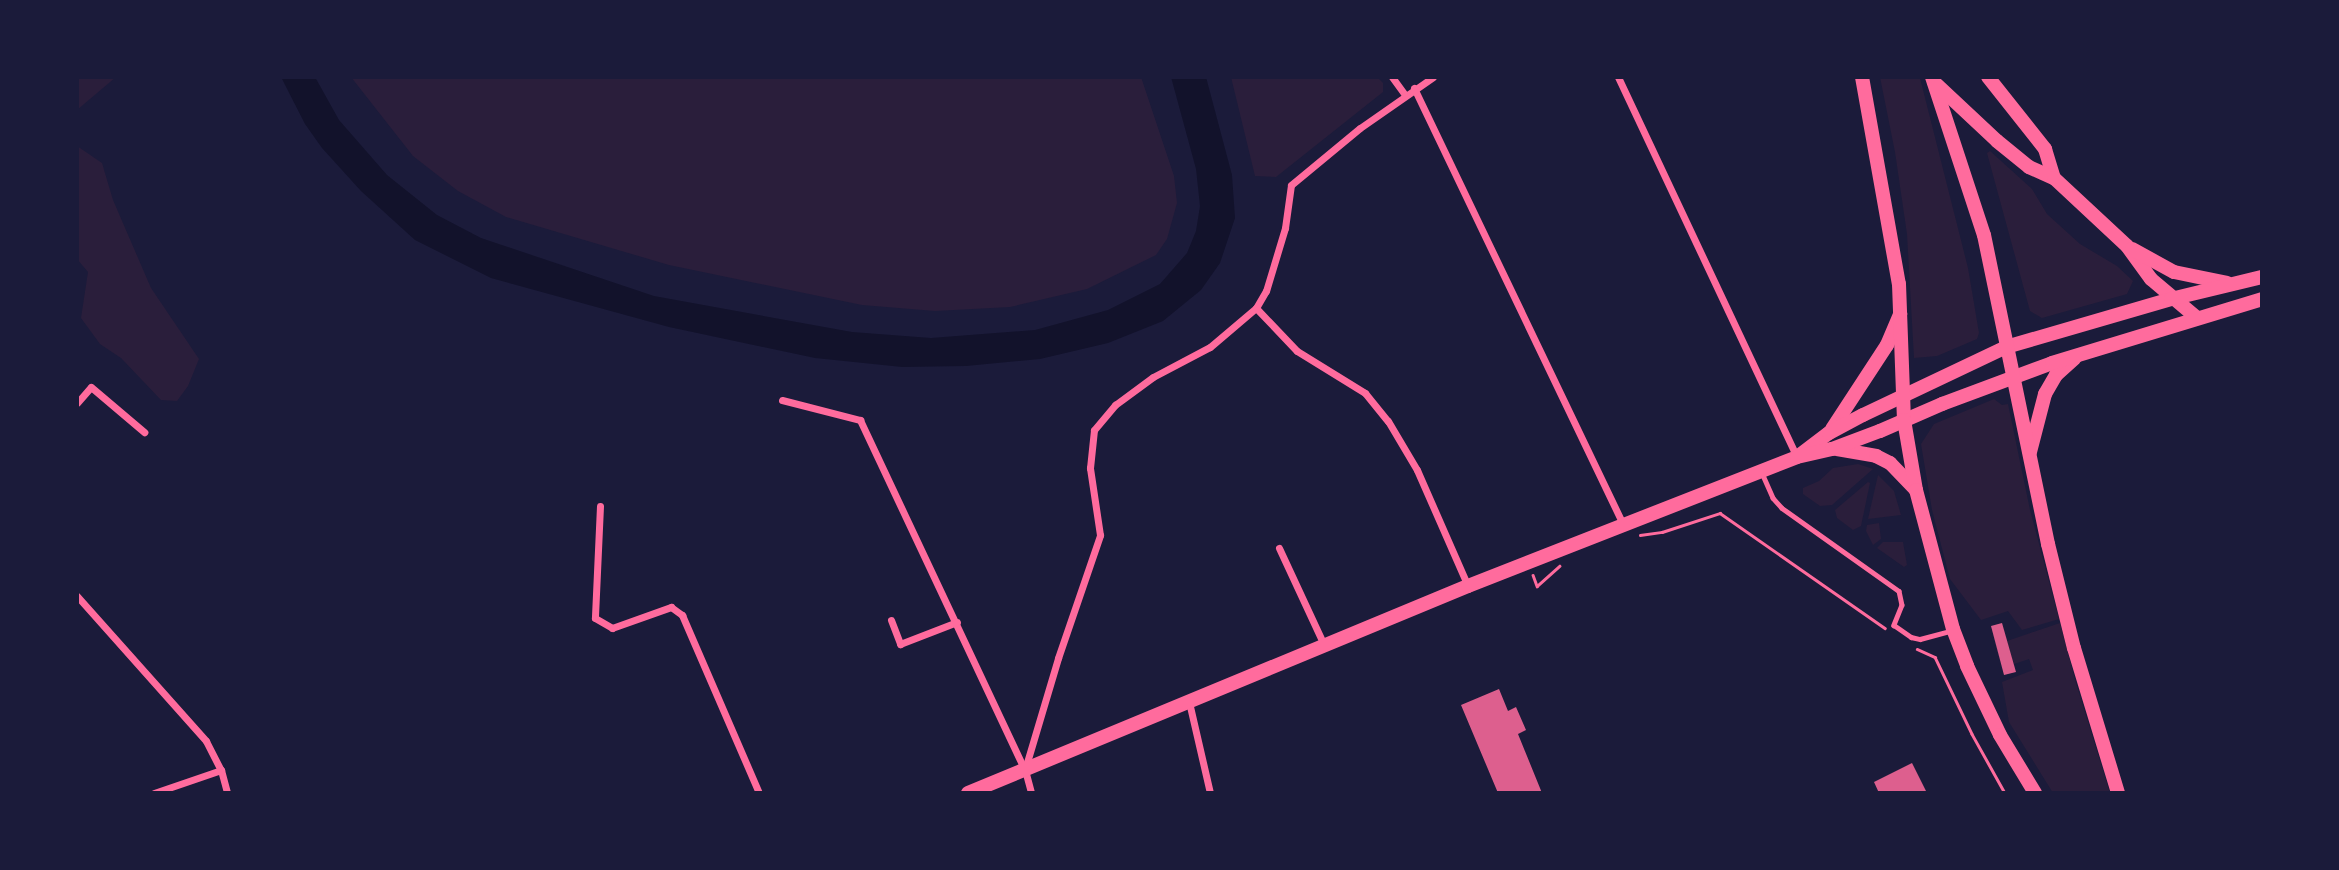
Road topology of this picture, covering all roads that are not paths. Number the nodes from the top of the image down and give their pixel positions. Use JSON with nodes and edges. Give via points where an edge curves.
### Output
{"nodes":[{"id":1,"x":1392,"y":77,"type":"edge"},
{"id":2,"x":1433,"y":77,"type":"edge"},
{"id":3,"x":1618,"y":77,"type":"edge"},
{"id":4,"x":1862,"y":77,"type":"edge"},
{"id":5,"x":1987,"y":77,"type":"edge"},
{"id":6,"x":1931,"y":79,"type":"edge"},
{"id":7,"x":1414,"y":88,"type":"junction"},
{"id":8,"x":1405,"y":95,"type":"junction"},
{"id":9,"x":2054,"y":178,"type":"junction"},
{"id":10,"x":2127,"y":246,"type":"junction"},
{"id":11,"x":2262,"y":277,"type":"edge"},
{"id":12,"x":2232,"y":284,"type":"junction"},
{"id":13,"x":2171,"y":299,"type":"junction"},
{"id":14,"x":2262,"y":299,"type":"edge"},
{"id":15,"x":1256,"y":307,"type":"junction"},
{"id":16,"x":1901,"y":313,"type":"junction"},
{"id":17,"x":2196,"y":317,"type":"junction"},
{"id":18,"x":2006,"y":346,"type":"junction"},
{"id":19,"x":2092,"y":349,"type":"junction"},
{"id":20,"x":2014,"y":376,"type":"junction"},
{"id":21,"x":1903,"y":394,"type":"junction"},
{"id":22,"x":782,"y":400,"type":"dead end"},
{"id":23,"x":77,"y":403,"type":"edge"},
{"id":24,"x":1903,"y":420,"type":"junction"},
{"id":25,"x":144,"y":432,"type":"dead end"},
{"id":26,"x":1829,"y":433,"type":"junction"},
{"id":27,"x":1832,"y":449,"type":"junction"},
{"id":28,"x":2030,"y":452,"type":"junction"},
{"id":29,"x":1797,"y":457,"type":"junction"},
{"id":30,"x":1762,"y":472,"type":"junction"},
{"id":31,"x":1916,"y":490,"type":"junction"},
{"id":32,"x":600,"y":506,"type":"dead end"},
{"id":33,"x":1623,"y":524,"type":"junction"},
{"id":34,"x":1279,"y":548,"type":"dead end"},
{"id":35,"x":1468,"y":586,"type":"junction"},
{"id":36,"x":77,"y":596,"type":"edge"},
{"id":37,"x":891,"y":621,"type":"dead end"},
{"id":38,"x":957,"y":622,"type":"junction"},
{"id":39,"x":1953,"y":629,"type":"junction"},
{"id":40,"x":1324,"y":646,"type":"junction"},
{"id":41,"x":1189,"y":702,"type":"junction"},
{"id":42,"x":221,"y":770,"type":"junction"},
{"id":43,"x":1025,"y":770,"type":"junction"},
{"id":44,"x":154,"y":793,"type":"edge"},
{"id":45,"x":228,"y":793,"type":"edge"},
{"id":46,"x":759,"y":793,"type":"edge"},
{"id":47,"x":968,"y":793,"type":"edge"},
{"id":48,"x":1031,"y":793,"type":"edge"},
{"id":49,"x":1210,"y":793,"type":"edge"},
{"id":50,"x":2035,"y":793,"type":"edge"},
{"id":51,"x":2119,"y":793,"type":"edge"}],
"edges":[{"from":1,"to":8,"type":"street"},
{"from":2,"to":7,"type":"street"},
{"from":3,"to":29,"type":"street"},
{"from":4,"to":16,"type":"main road"},
{"from":5,"to":9,"type":"main road","via":[[2045,149]]},
{"from":6,"to":9,"type":"main road","via":[[2029,167]]},
{"from":6,"to":18,"type":"main road","via":[[1984,235]]},
{"from":7,"to":8,"type":"street"},
{"from":7,"to":33,"type":"street"},
{"from":8,"to":15,"type":"street","via":[[1291,186],[1285,228],[1266,291]]},
{"from":9,"to":10,"type":"main road"},
{"from":10,"to":12,"type":"main road","via":[[2174,272]]},
{"from":10,"to":13,"type":"main road"},
{"from":11,"to":12,"type":"main road"},
{"from":12,"to":13,"type":"main road"},
{"from":13,"to":17,"type":"main road"},
{"from":13,"to":18,"type":"main road"},
{"from":14,"to":17,"type":"main road"},
{"from":15,"to":35,"type":"street","via":[[1297,351],[1364,393],[1388,421],[1417,470]]},
{"from":15,"to":43,"type":"street","via":[[1210,347],[1153,377],[1115,405],[1094,430],[1090,468],[1100,535]]},
{"from":16,"to":21,"type":"main road"},
{"from":16,"to":26,"type":"main road","via":[[1887,345]]},
{"from":17,"to":19,"type":"main road"},
{"from":18,"to":20,"type":"main road"},
{"from":18,"to":21,"type":"main road"},
{"from":19,"to":20,"type":"main road"},
{"from":19,"to":28,"type":"main road","via":[[2072,360],[2049,386]]},
{"from":20,"to":24,"type":"main road"},
{"from":20,"to":28,"type":"main road"},
{"from":21,"to":24,"type":"main road"},
{"from":21,"to":26,"type":"main road"},
{"from":22,"to":38,"type":"street","via":[[860,420]]},
{"from":23,"to":25,"type":"street","via":[[91,387]]},
{"from":24,"to":27,"type":"main road"},
{"from":24,"to":31,"type":"main road"},
{"from":26,"to":29,"type":"main road"},
{"from":27,"to":29,"type":"main road"},
{"from":27,"to":31,"type":"main road","via":[[1876,456],[1890,463]]},
{"from":28,"to":51,"type":"main road","via":[[2067,620]]},
{"from":29,"to":30,"type":"main road"},
{"from":30,"to":33,"type":"main road"},
{"from":30,"to":39,"type":"lane","via":[[1782,508],[1899,591],[1902,605],[1894,625],[1920,639]]},
{"from":31,"to":39,"type":"main road"},
{"from":32,"to":46,"type":"street","via":[[595,618],[612,628],[671,607],[682,615]]},
{"from":33,"to":35,"type":"main road"},
{"from":34,"to":40,"type":"street"},
{"from":35,"to":40,"type":"main road"},
{"from":36,"to":42,"type":"street","via":[[206,741]]},
{"from":37,"to":38,"type":"street","via":[[900,644]]},
{"from":38,"to":43,"type":"street"},
{"from":39,"to":50,"type":"main road","via":[[2000,734]]},
{"from":40,"to":41,"type":"main road"},
{"from":41,"to":43,"type":"main road"},
{"from":41,"to":49,"type":"street"},
{"from":42,"to":44,"type":"street"},
{"from":42,"to":45,"type":"street"},
{"from":43,"to":47,"type":"main road"},
{"from":43,"to":48,"type":"street"}]}
